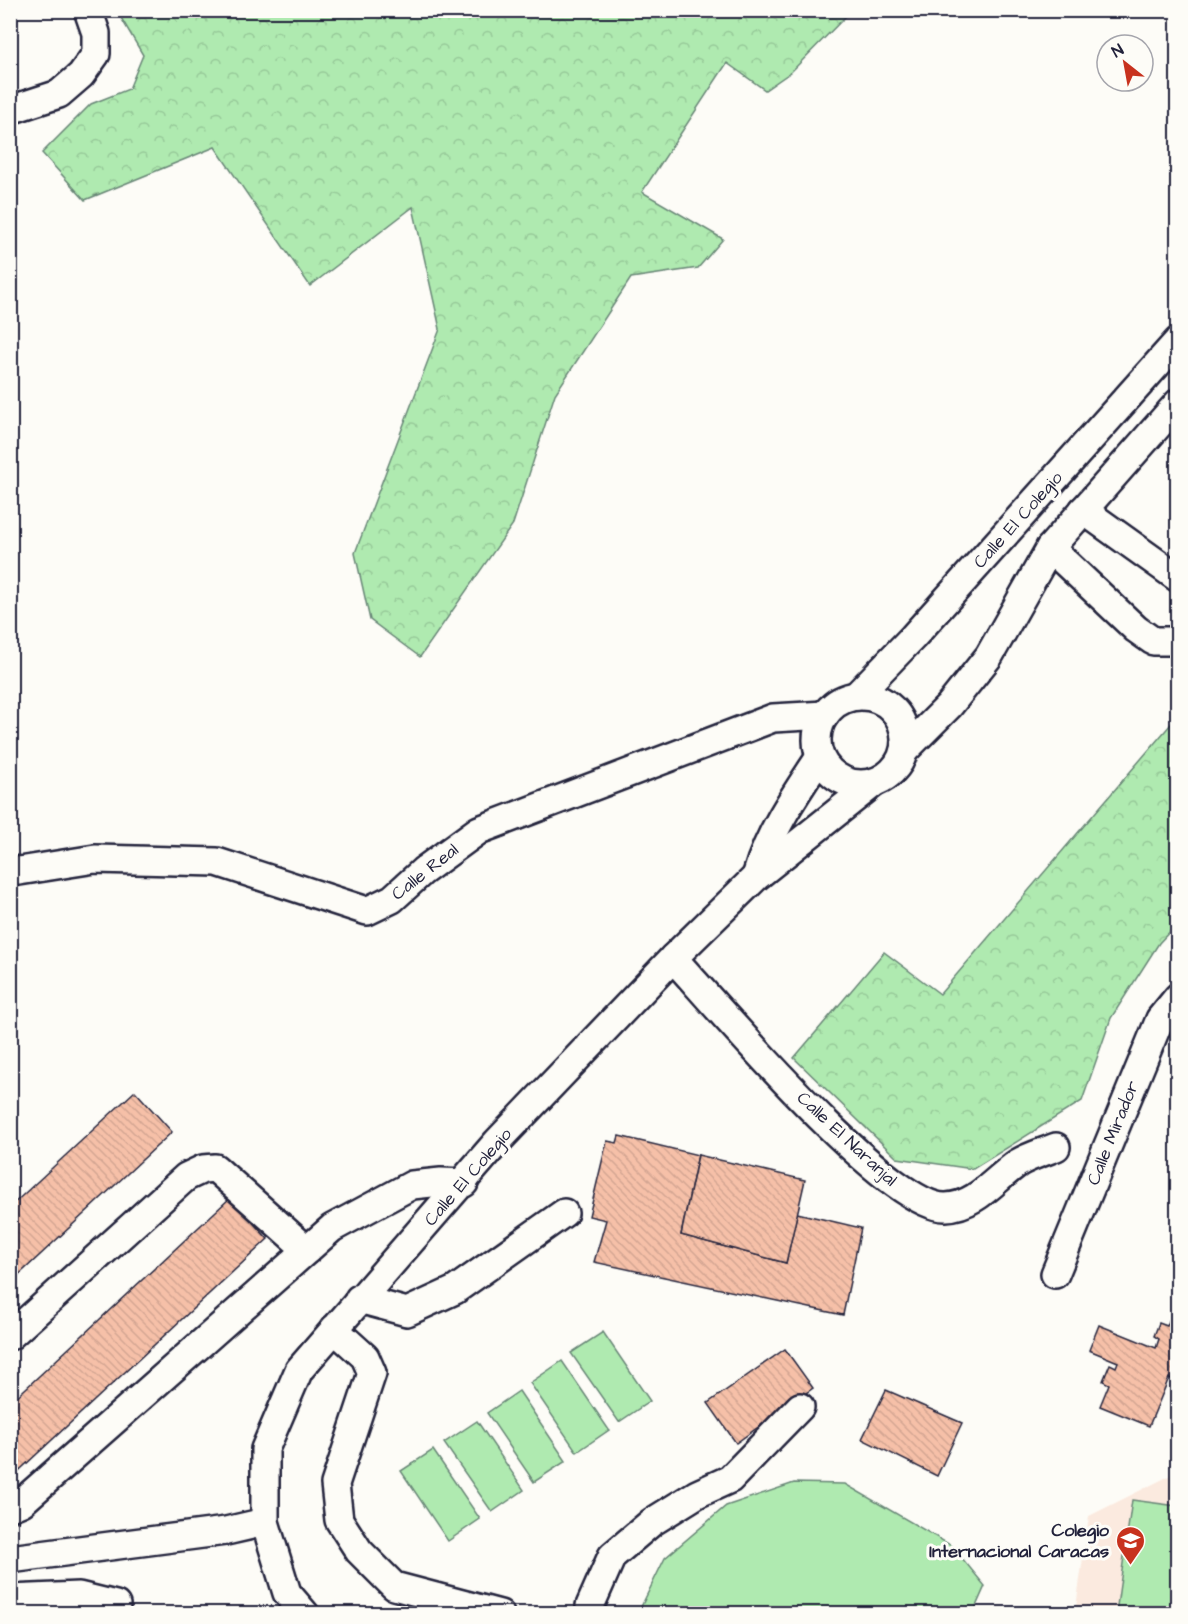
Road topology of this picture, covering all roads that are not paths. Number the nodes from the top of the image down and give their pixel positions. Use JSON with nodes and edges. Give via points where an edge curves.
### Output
{"nodes":[{"id":1,"x":88,"y":10,"type":"edge"},
{"id":2,"x":10,"y":110,"type":"edge"},
{"id":3,"x":1178,"y":341,"type":"edge"},
{"id":4,"x":1178,"y":403,"type":"edge"},
{"id":5,"x":1083,"y":510,"type":"junction"},
{"id":6,"x":1050,"y":548,"type":"junction"},
{"id":7,"x":1178,"y":578,"type":"edge"},
{"id":8,"x":1178,"y":641,"type":"edge"},
{"id":9,"x":856,"y":696,"type":"junction"},
{"id":10,"x":825,"y":715,"type":"junction"},
{"id":11,"x":904,"y":751,"type":"junction"},
{"id":12,"x":820,"y":757,"type":"junction"},
{"id":13,"x":875,"y":782,"type":"junction"},
{"id":14,"x":10,"y":870,"type":"edge"},
{"id":15,"x":756,"y":877,"type":"junction"},
{"id":16,"x":674,"y":958,"type":"junction"},
{"id":17,"x":1178,"y":997,"type":"edge"},
{"id":18,"x":1056,"y":1147,"type":"dead end"},
{"id":19,"x":464,"y":1183,"type":"junction"},
{"id":20,"x":564,"y":1213,"type":"dead end"},
{"id":21,"x":307,"y":1250,"type":"junction"},
{"id":22,"x":1055,"y":1274,"type":"dead end"},
{"id":23,"x":359,"y":1299,"type":"junction"},
{"id":24,"x":334,"y":1329,"type":"junction"},
{"id":25,"x":10,"y":1336,"type":"edge"},
{"id":26,"x":800,"y":1407,"type":"dead end"},
{"id":27,"x":10,"y":1507,"type":"edge"},
{"id":28,"x":265,"y":1522,"type":"junction"},
{"id":29,"x":10,"y":1559,"type":"edge"},
{"id":30,"x":10,"y":1599,"type":"edge"},
{"id":31,"x":116,"y":1605,"type":"dead end"},
{"id":32,"x":305,"y":1614,"type":"edge"},
{"id":33,"x":500,"y":1614,"type":"edge"},
{"id":34,"x":590,"y":1614,"type":"edge"}],
"edges":[{"from":1,"to":2,"type":"street","via":[[96,33],[96,54],[81,75],[59,94]]},
{"from":3,"to":9,"type":"street","name":"Calle El Colegio","via":[[921,629]]},
{"from":4,"to":5,"type":"street","name":"Calle El Colegio"},
{"from":5,"to":6,"type":"street","name":"Calle El Colegio"},
{"from":5,"to":7,"type":"street"},
{"from":6,"to":8,"type":"street","via":[[1136,629],[1153,640]]},
{"from":6,"to":11,"type":"street","name":"Calle El Colegio","via":[[989,656],[949,706]]},
{"from":9,"to":10,"type":"street","name":"Calle El Colegio","via":[[839,702]]},
{"from":9,"to":11,"type":"street","via":[[878,698],[895,711],[905,730]]},
{"from":10,"to":12,"type":"street","via":[[818,735]]},
{"from":10,"to":14,"type":"street","name":"Calle Real","via":[[773,718],[479,830],[392,899],[366,911],[217,862],[95,859]]},
{"from":11,"to":13,"type":"street","name":"Calle El Colegio","via":[[893,770]]},
{"from":12,"to":13,"type":"street","via":[[843,780],[853,784]]},
{"from":12,"to":15,"type":"street","name":"Calle El Colegio","via":[[780,822]]},
{"from":13,"to":15,"type":"street","name":"Calle El Colegio"},
{"from":15,"to":16,"type":"street","name":"Calle El Colegio"},
{"from":16,"to":18,"type":"street","name":"Calle El Naranjal","via":[[776,1073],[878,1172],[914,1198],[944,1207],[968,1203],[1020,1162]]},
{"from":16,"to":19,"type":"street","name":"Calle El Colegio","via":[[497,1142]]},
{"from":17,"to":22,"type":"street","name":"Calle Mirador","via":[[1160,1019]]},
{"from":19,"to":21,"type":"street","via":[[412,1185],[332,1228]]},
{"from":19,"to":23,"type":"street","name":"Calle El Colegio"},
{"from":20,"to":23,"type":"street","via":[[455,1290],[407,1312]]},
{"from":21,"to":25,"type":"street","via":[[215,1168],[203,1169],[186,1177]]},
{"from":21,"to":27,"type":"street","via":[[22,1502]]},
{"from":23,"to":24,"type":"street","name":"Calle El Colegio"},
{"from":24,"to":28,"type":"street","name":"Calle El Colegio","via":[[299,1370],[265,1449]]},
{"from":24,"to":33,"type":"street","via":[[365,1357],[372,1374],[335,1484],[339,1520],[359,1551],[394,1586]]},
{"from":26,"to":34,"type":"street","via":[[730,1479],[652,1522],[612,1556]]},
{"from":28,"to":29,"type":"street","via":[[226,1531]]},
{"from":28,"to":32,"type":"street","name":"Calle El Colegio","via":[[287,1593]]},
{"from":30,"to":31,"type":"street","via":[[79,1596]]}]}
